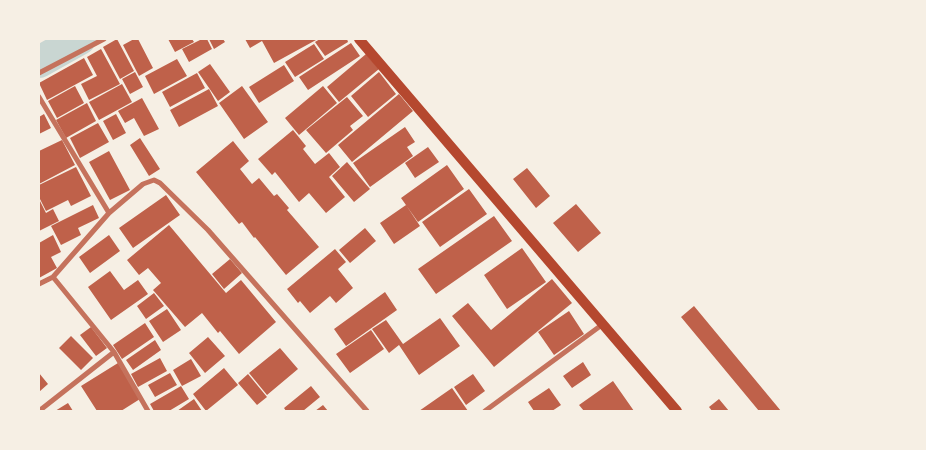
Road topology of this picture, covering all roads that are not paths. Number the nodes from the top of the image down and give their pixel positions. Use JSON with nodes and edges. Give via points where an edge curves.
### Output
{"nodes":[{"id":1,"x":104,"y":39,"type":"edge"},
{"id":2,"x":359,"y":39,"type":"edge"},
{"id":3,"x":39,"y":73,"type":"edge"},
{"id":4,"x":39,"y":97,"type":"edge"},
{"id":5,"x":109,"y":213,"type":"junction"},
{"id":6,"x":53,"y":278,"type":"junction"},
{"id":7,"x":39,"y":284,"type":"edge"},
{"id":8,"x":603,"y":324,"type":"junction"},
{"id":9,"x":114,"y":352,"type":"junction"},
{"id":10,"x":39,"y":411,"type":"edge"},
{"id":11,"x":148,"y":411,"type":"edge"},
{"id":12,"x":367,"y":411,"type":"edge"},
{"id":13,"x":485,"y":411,"type":"edge"},
{"id":14,"x":677,"y":411,"type":"edge"}],
"edges":[{"from":1,"to":3,"type":"street"},
{"from":2,"to":8,"type":"main road"},
{"from":4,"to":5,"type":"street"},
{"from":5,"to":6,"type":"street"},
{"from":5,"to":12,"type":"street","via":[[143,184],[154,180],[160,183],[208,230]]},
{"from":6,"to":7,"type":"street"},
{"from":6,"to":9,"type":"street"},
{"from":8,"to":13,"type":"street"},
{"from":8,"to":14,"type":"main road"},
{"from":9,"to":10,"type":"street"},
{"from":9,"to":11,"type":"street"}]}
